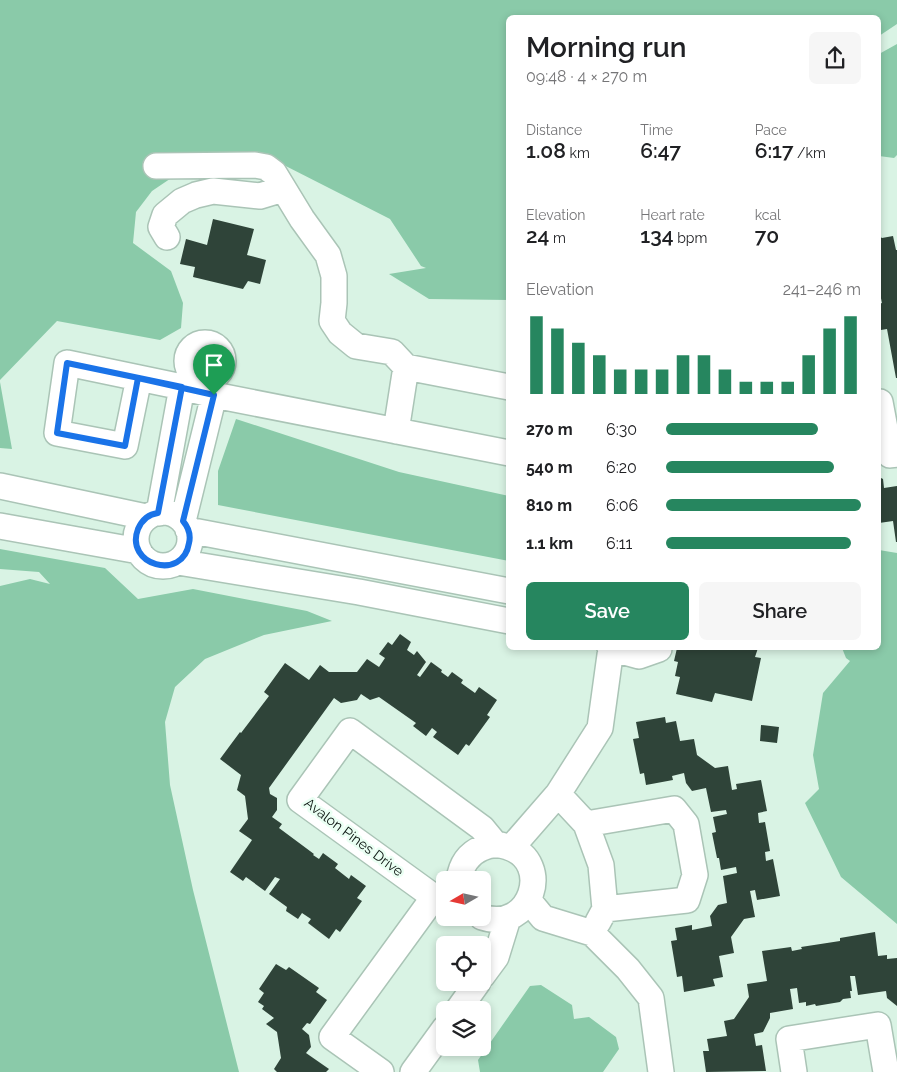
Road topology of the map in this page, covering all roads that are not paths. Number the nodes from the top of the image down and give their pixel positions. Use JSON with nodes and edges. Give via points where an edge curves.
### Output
{"nodes":[{"id":1,"x":156,"y":166,"type":"dead end"},
{"id":2,"x":283,"y":189,"type":"junction"},
{"id":3,"x":167,"y":237,"type":"dead end"},
{"id":4,"x":406,"y":367,"type":"junction"},
{"id":5,"x":138,"y":378,"type":"dead end"},
{"id":6,"x":506,"y":386,"type":"edge"},
{"id":7,"x":198,"y":388,"type":"junction"},
{"id":8,"x":885,"y":401,"type":"edge"},
{"id":9,"x":396,"y":431,"type":"junction"},
{"id":10,"x":506,"y":452,"type":"edge"},
{"id":11,"x":897,"y":454,"type":"edge"},
{"id":12,"x":0,"y":486,"type":"edge"},
{"id":13,"x":152,"y":515,"type":"junction"},
{"id":14,"x":0,"y":526,"type":"edge"},
{"id":15,"x":185,"y":526,"type":"junction"},
{"id":16,"x":139,"y":551,"type":"junction"},
{"id":17,"x":178,"y":562,"type":"junction"},
{"id":18,"x":506,"y":590,"type":"edge"},
{"id":19,"x":506,"y":620,"type":"edge"},
{"id":20,"x":611,"y":650,"type":"edge"},
{"id":21,"x":618,"y":650,"type":"edge"},
{"id":22,"x":656,"y":650,"type":"edge"},
{"id":23,"x":558,"y":794,"type":"junction"},
{"id":24,"x":586,"y":824,"type":"junction"},
{"id":25,"x":504,"y":846,"type":"junction"},
{"id":26,"x":460,"y":871,"type":"edge"},
{"id":27,"x":436,"y":891,"type":"edge"},
{"id":28,"x":436,"y":897,"type":"edge"},
{"id":29,"x":528,"y":901,"type":"junction"},
{"id":30,"x":605,"y":909,"type":"junction"},
{"id":31,"x":508,"y":918,"type":"junction"},
{"id":32,"x":491,"y":919,"type":"edge"},
{"id":33,"x":592,"y":934,"type":"junction"},
{"id":34,"x":491,"y":964,"type":"edge"},
{"id":35,"x":436,"y":1040,"type":"edge"},
{"id":36,"x":381,"y":1072,"type":"edge"},
{"id":37,"x":413,"y":1072,"type":"edge"},
{"id":38,"x":661,"y":1072,"type":"edge"},
{"id":39,"x":794,"y":1072,"type":"edge"},
{"id":40,"x":886,"y":1072,"type":"edge"}],
"edges":[{"from":1,"to":2,"type":"street","via":[[255,165],[274,173]]},
{"from":2,"to":3,"type":"street","via":[[260,196],[213,191],[196,195],[182,201],[165,215],[161,227]]},
{"from":2,"to":4,"type":"street","via":[[328,255],[334,276],[332,321],[340,333],[356,346],[392,352]]},
{"from":4,"to":6,"type":"street"},
{"from":4,"to":9,"type":"street"},
{"from":5,"to":7,"type":"street"},
{"from":7,"to":9,"type":"street"},
{"from":7,"to":13,"type":"street"},
{"from":7,"to":15,"type":"street"},
{"from":8,"to":11,"type":"street","via":[[890,455]]},
{"from":9,"to":10,"type":"street"},
{"from":12,"to":13,"type":"street"},
{"from":13,"to":15,"type":"street","via":[[172,514]]},
{"from":13,"to":16,"type":"street","via":[[140,524],[136,542]]},
{"from":14,"to":16,"type":"street"},
{"from":15,"to":17,"type":"street","via":[[190,541]]},
{"from":15,"to":18,"type":"street"},
{"from":16,"to":17,"type":"street","via":[[152,564],[160,566]]},
{"from":17,"to":19,"type":"street"},
{"from":20,"to":23,"type":"street","via":[[600,728]]},
{"from":21,"to":22,"type":"street","via":[[639,656]]},
{"from":23,"to":24,"type":"street"},
{"from":23,"to":25,"type":"street"},
{"from":24,"to":30,"type":"street","via":[[601,865]]},
{"from":24,"to":30,"type":"street","via":[[674,809],[686,824],[695,875],[687,900]]},
{"from":25,"to":26,"type":"street","via":[[485,846],[474,852]]},
{"from":25,"to":27,"type":"street","name":"Avalon Pines Drive","via":[[350,731],[300,800]]},
{"from":25,"to":29,"type":"street","via":[[522,855],[529,865],[533,889]]},
{"from":28,"to":36,"type":"street","name":"Avalon Pines Drive","via":[[332,1037]]},
{"from":29,"to":31,"type":"street"},
{"from":29,"to":33,"type":"street","via":[[543,918]]},
{"from":30,"to":33,"type":"street"},
{"from":31,"to":32,"type":"street"},
{"from":31,"to":34,"type":"street"},
{"from":33,"to":38,"type":"street","via":[[628,969],[651,998]]},
{"from":35,"to":37,"type":"street"},
{"from":39,"to":40,"type":"street","via":[[789,1039],[878,1025]]}]}
